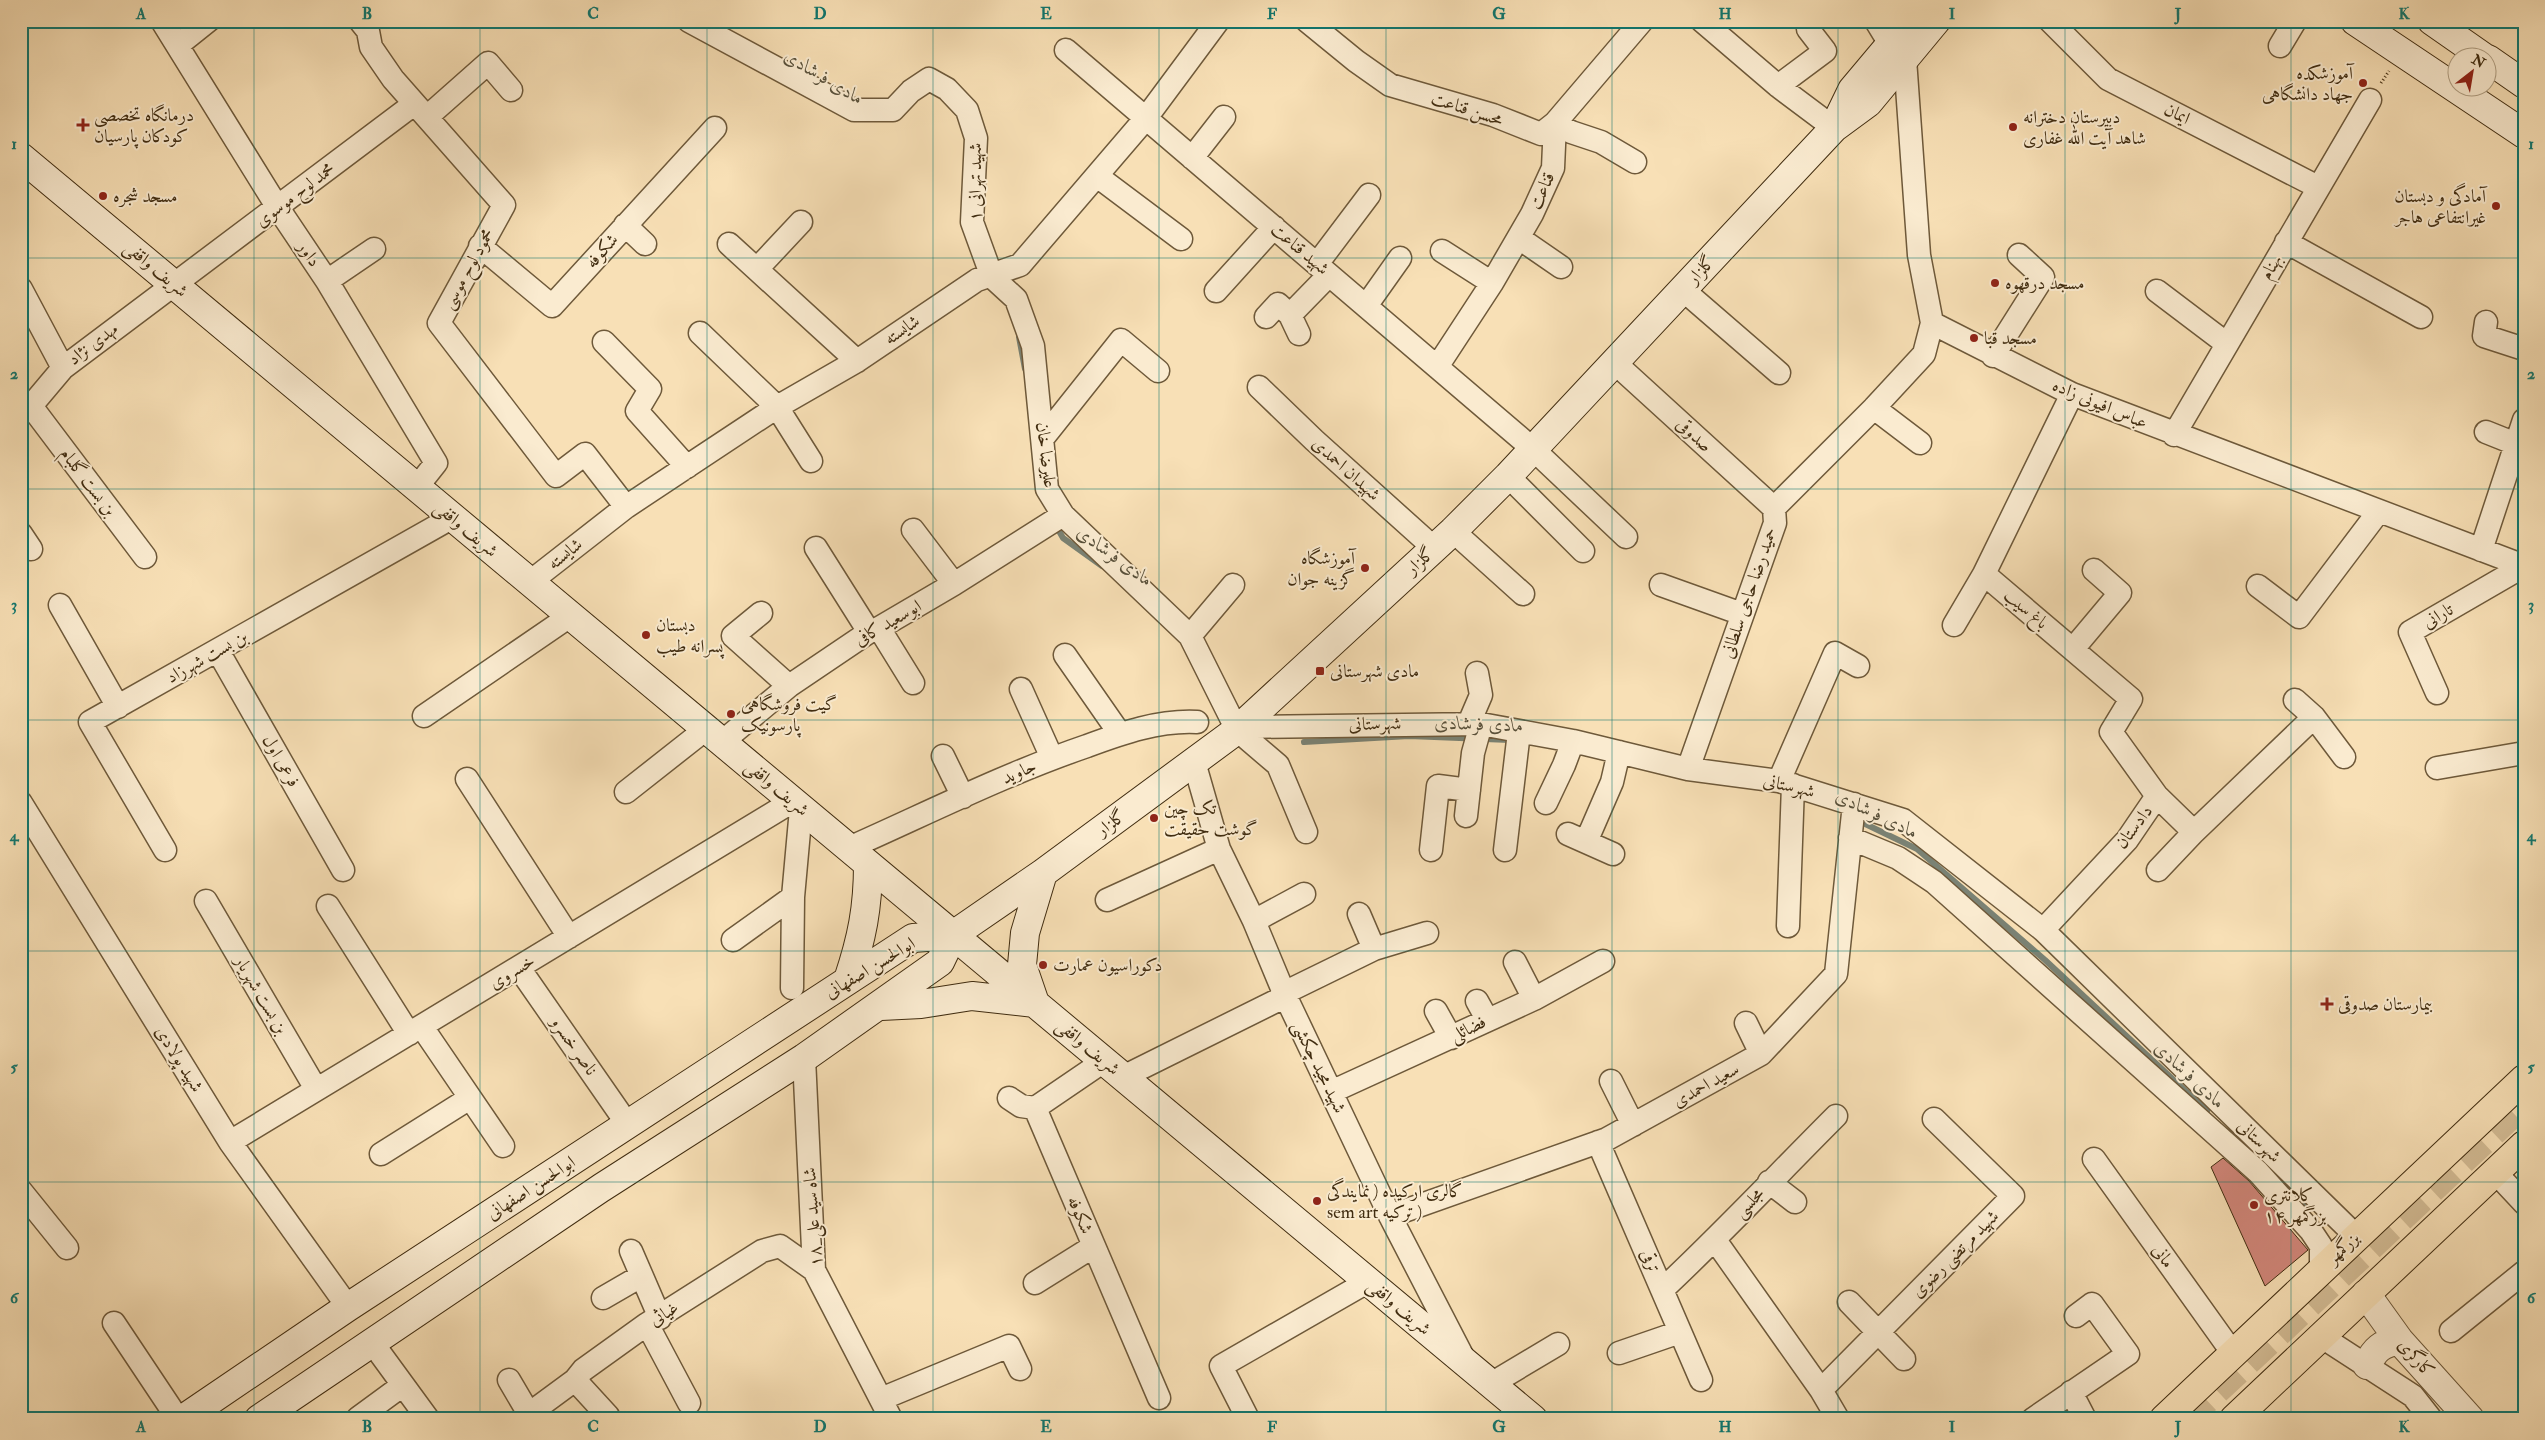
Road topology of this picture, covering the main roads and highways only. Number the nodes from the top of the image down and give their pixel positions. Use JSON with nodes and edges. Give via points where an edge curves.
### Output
{"nodes":[{"id":1,"x":1910,"y":21,"type":"edge"},
{"id":2,"x":1936,"y":21,"type":"edge"},
{"id":3,"x":2356,"y":21,"type":"edge"},
{"id":4,"x":2432,"y":21,"type":"edge"},
{"id":5,"x":1890,"y":41,"type":"edge"},
{"id":6,"x":2471,"y":48,"type":"edge"},
{"id":7,"x":2498,"y":66,"type":"edge"},
{"id":8,"x":2524,"y":84,"type":"edge"},
{"id":9,"x":2524,"y":134,"type":"edge"},
{"id":10,"x":21,"y":157,"type":"edge"},
{"id":11,"x":859,"y":856,"type":"junction"},
{"id":12,"x":1043,"y":874,"type":"junction"},
{"id":13,"x":953,"y":935,"type":"junction"},
{"id":14,"x":848,"y":980,"type":"junction"},
{"id":15,"x":1035,"y":1003,"type":"junction"},
{"id":16,"x":881,"y":1006,"type":"junction"},
{"id":17,"x":2524,"y":1079,"type":"edge"},
{"id":18,"x":2524,"y":1145,"type":"edge"},
{"id":19,"x":576,"y":1158,"type":"junction"},
{"id":20,"x":601,"y":1188,"type":"junction"},
{"id":21,"x":529,"y":1190,"type":"junction"},
{"id":22,"x":541,"y":1228,"type":"junction"},
{"id":23,"x":2366,"y":1294,"type":"junction"},
{"id":24,"x":2399,"y":1340,"type":"junction"},
{"id":25,"x":2367,"y":1365,"type":"road end"},
{"id":26,"x":183,"y":1419,"type":"edge"},
{"id":27,"x":259,"y":1419,"type":"edge"},
{"id":28,"x":1533,"y":1419,"type":"edge"},
{"id":29,"x":2164,"y":1419,"type":"edge"},
{"id":30,"x":2234,"y":1419,"type":"edge"},
{"id":31,"x":2470,"y":1419,"type":"edge"}],
"edges":[{"from":1,"to":5,"type":"main road","name":"گلزار"},
{"from":2,"to":5,"type":"main road","name":"گلزار"},
{"from":3,"to":9,"type":"main road"},
{"from":4,"to":6,"type":"main road"},
{"from":5,"to":12,"type":"main road","name":"گلزار","via":[[1868,103],[1834,128],[1615,363],[1444,540],[1238,728]]},
{"from":7,"to":8,"type":"main road"},
{"from":10,"to":11,"type":"main road","name":"شریف واقفی"},
{"from":11,"to":13,"type":"main road","name":"شریف واقفی"},
{"from":11,"to":14,"type":"main road","via":[[867,908]]},
{"from":12,"to":13,"type":"main road","name":"گلزار"},
{"from":12,"to":15,"type":"main road","via":[[1025,934],[1022,965]]},
{"from":13,"to":14,"type":"main road","name":"ابوالحسن اصفهانی","via":[[913,938]]},
{"from":13,"to":15,"type":"main road","name":"شریف واقفی"},
{"from":13,"to":16,"type":"main road","name":"ابوالحسن اصفهانی","via":[[940,962]]},
{"from":14,"to":19,"type":"main road","name":"ابوالحسن اصفهانی"},
{"from":15,"to":16,"type":"main road","via":[[972,996]]},
{"from":15,"to":28,"type":"main road","name":"شریف واقفی"},
{"from":16,"to":20,"type":"main road","name":"ابوالحسن اصفهانی"},
{"from":17,"to":29,"type":"main road","name":"بزرگمهر"},
{"from":18,"to":23,"type":"main road"},
{"from":19,"to":20,"type":"main road","via":[[573,1166],[578,1182],[585,1187]]},
{"from":19,"to":21,"type":"main road","name":"ابوالحسن اصفهانی"},
{"from":20,"to":22,"type":"main road","name":"ابوالحسن اصفهانی"},
{"from":21,"to":22,"type":"main road","via":[[542,1198],[546,1205],[547,1213]]},
{"from":21,"to":26,"type":"main road","name":"ابوالحسن اصفهانی"},
{"from":22,"to":27,"type":"main road","name":"ابوالحسن اصفهانی"},
{"from":23,"to":24,"type":"main road","name":"کارگری"},
{"from":23,"to":30,"type":"main road"},
{"from":24,"to":25,"type":"main road","via":[[2374,1350]]},
{"from":24,"to":31,"type":"main road","name":"کارگری"}]}
